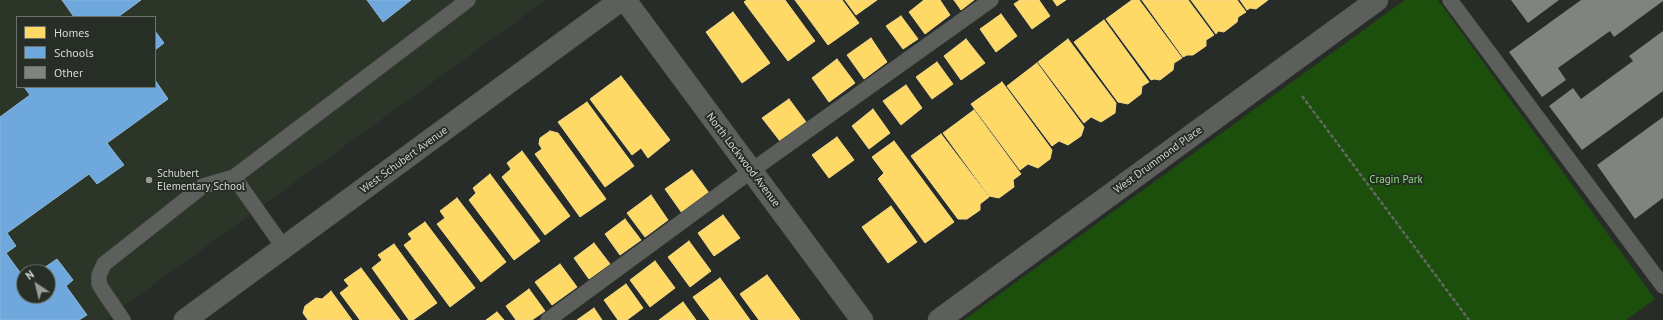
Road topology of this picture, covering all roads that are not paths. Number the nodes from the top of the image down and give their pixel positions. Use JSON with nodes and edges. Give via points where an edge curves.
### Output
{"nodes":[{"id":1,"x":468,"y":0,"type":"edge"},
{"id":2,"x":621,"y":0,"type":"edge"},
{"id":3,"x":625,"y":0,"type":"edge"},
{"id":4,"x":991,"y":0,"type":"edge"},
{"id":5,"x":1377,"y":0,"type":"edge"},
{"id":6,"x":1450,"y":0,"type":"edge"},
{"id":7,"x":751,"y":171,"type":"junction"},
{"id":8,"x":234,"y":177,"type":"junction"},
{"id":9,"x":284,"y":248,"type":"junction"},
{"id":10,"x":1663,"y":286,"type":"edge"},
{"id":11,"x":123,"y":320,"type":"edge"},
{"id":12,"x":185,"y":320,"type":"edge"},
{"id":13,"x":548,"y":320,"type":"edge"},
{"id":14,"x":862,"y":320,"type":"edge"},
{"id":15,"x":939,"y":320,"type":"edge"}],
"edges":[{"from":1,"to":8,"type":"lane"},
{"from":2,"to":9,"type":"street","name":"West Schubert Avenue"},
{"from":3,"to":7,"type":"street","name":"North Lockwood Avenue"},
{"from":4,"to":7,"type":"lane"},
{"from":5,"to":15,"type":"street","name":"West Drummond Place"},
{"from":6,"to":10,"type":"lane"},
{"from":7,"to":13,"type":"lane"},
{"from":7,"to":14,"type":"street","name":"North Lockwood Avenue"},
{"from":8,"to":9,"type":"lane"},
{"from":8,"to":11,"type":"lane","via":[[203,186],[104,264],[99,275],[99,284]]},
{"from":9,"to":12,"type":"street","name":"West Schubert Avenue"}]}
